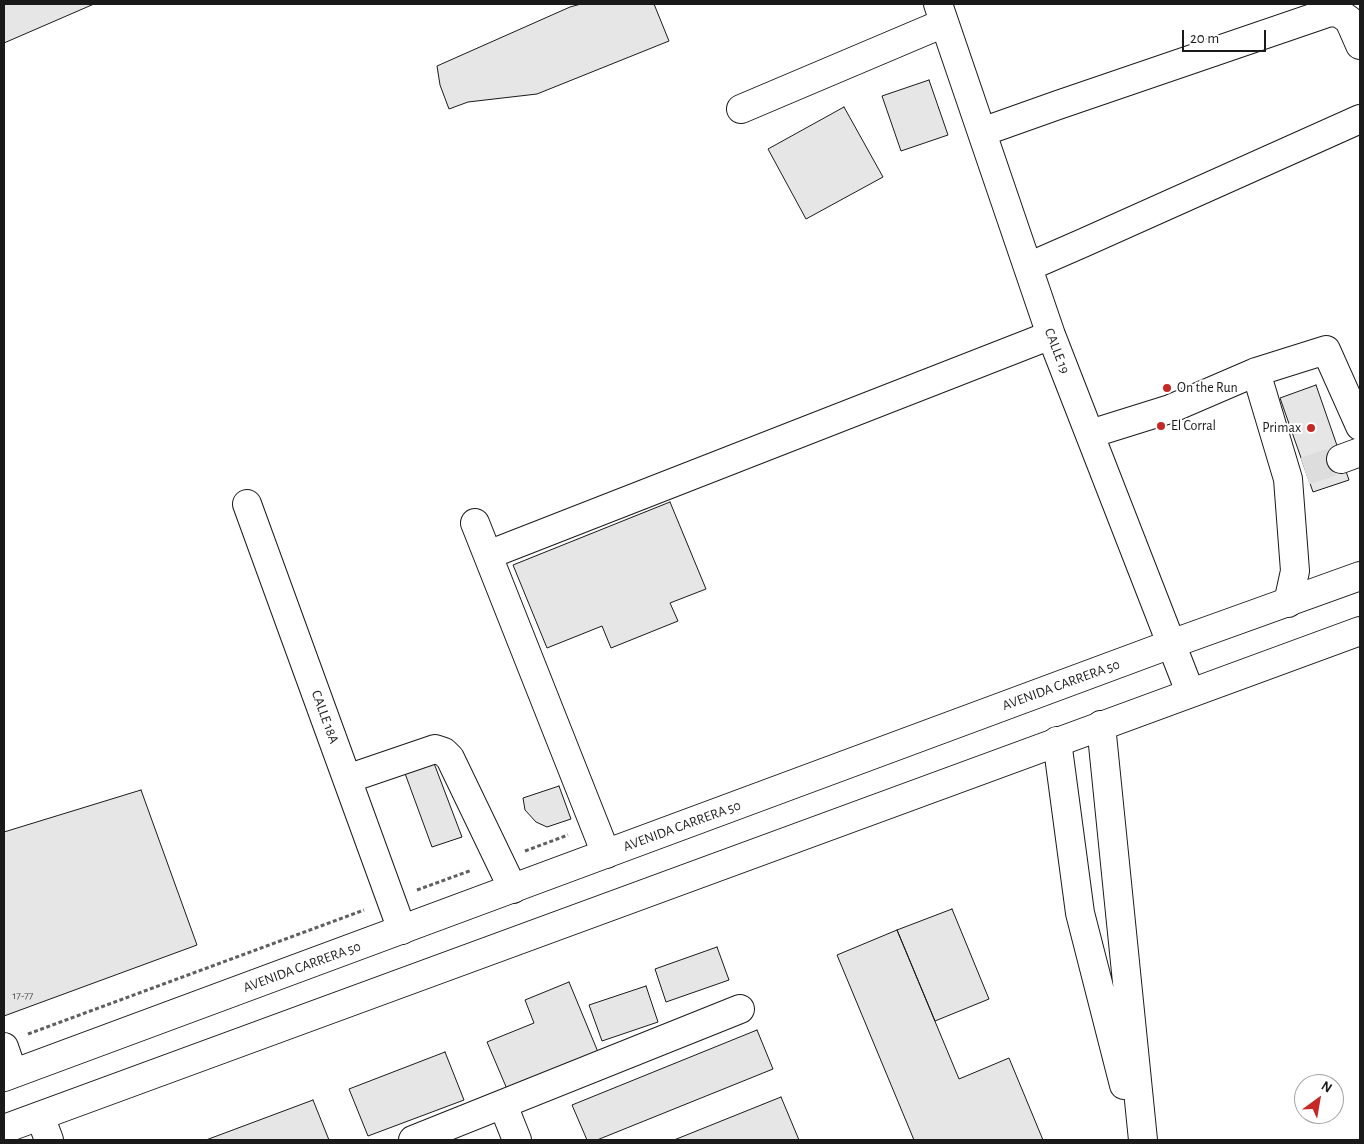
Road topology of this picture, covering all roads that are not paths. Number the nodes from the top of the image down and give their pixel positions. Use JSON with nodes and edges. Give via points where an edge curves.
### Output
{"nodes":[{"id":1,"x":941,"y":14,"type":"edge"},
{"id":2,"x":1360,"y":45,"type":"edge"},
{"id":3,"x":741,"y":110,"type":"dead end"},
{"id":4,"x":1360,"y":119,"type":"edge"},
{"id":5,"x":982,"y":132,"type":"junction"},
{"id":6,"x":1028,"y":267,"type":"junction"},
{"id":7,"x":1050,"y":335,"type":"junction"},
{"id":8,"x":1256,"y":372,"type":"junction"},
{"id":9,"x":1360,"y":426,"type":"edge"},
{"id":10,"x":1090,"y":434,"type":"junction"},
{"id":11,"x":247,"y":504,"type":"dead end"},
{"id":12,"x":475,"y":523,"type":"dead end"},
{"id":13,"x":488,"y":555,"type":"junction"},
{"id":14,"x":1360,"y":576,"type":"edge"},
{"id":15,"x":1288,"y":603,"type":"junction"},
{"id":16,"x":1360,"y":631,"type":"edge"},
{"id":17,"x":1171,"y":644,"type":"junction"},
{"id":18,"x":1190,"y":692,"type":"junction"},
{"id":19,"x":1101,"y":726,"type":"junction"},
{"id":20,"x":1057,"y":741,"type":"junction"},
{"id":21,"x":347,"y":780,"type":"junction"},
{"id":22,"x":606,"y":854,"type":"junction"},
{"id":23,"x":513,"y":888,"type":"junction"},
{"id":24,"x":402,"y":930,"type":"junction"},
{"id":25,"x":740,"y":1009,"type":"dead end"},
{"id":26,"x":4,"y":1047,"type":"edge"},
{"id":27,"x":8,"y":1075,"type":"edge"},
{"id":28,"x":503,"y":1105,"type":"junction"},
{"id":29,"x":44,"y":1128,"type":"edge"},
{"id":30,"x":7,"y":1132,"type":"edge"},
{"id":31,"x":413,"y":1140,"type":"edge"},
{"id":32,"x":517,"y":1140,"type":"edge"},
{"id":33,"x":1137,"y":1140,"type":"edge"},
{"id":34,"x":1143,"y":1140,"type":"edge"}],
"edges":[{"from":1,"to":3,"type":"main road"},
{"from":1,"to":5,"type":"main road","name":"CALLE 19"},
{"from":2,"to":5,"type":"main road","via":[[1349,20],[1339,13],[1330,12]]},
{"from":4,"to":6,"type":"main road"},
{"from":5,"to":6,"type":"main road","name":"CALLE 19"},
{"from":6,"to":7,"type":"main road","name":"CALLE 19"},
{"from":7,"to":10,"type":"main road","name":"CALLE 19"},
{"from":7,"to":13,"type":"main road"},
{"from":8,"to":9,"type":"main road","via":[[1326,350]]},
{"from":8,"to":10,"type":"main road","via":[[1170,409]]},
{"from":8,"to":15,"type":"main road","via":[[1297,475],[1295,571]]},
{"from":10,"to":17,"type":"main road","name":"CALLE 19"},
{"from":11,"to":21,"type":"main road","name":"CALLE 18A"},
{"from":12,"to":13,"type":"main road"},
{"from":13,"to":22,"type":"main road"},
{"from":14,"to":15,"type":"main road","name":"AVENIDA CARRERA 50"},
{"from":15,"to":17,"type":"main road","name":"AVENIDA CARRERA 50"},
{"from":16,"to":18,"type":"main road"},
{"from":17,"to":18,"type":"main road","name":"CALLE 19"},
{"from":17,"to":22,"type":"main road","name":"AVENIDA CARRERA 50"},
{"from":18,"to":19,"type":"main road"},
{"from":19,"to":20,"type":"main road"},
{"from":19,"to":34,"type":"main road"},
{"from":20,"to":29,"type":"main road"},
{"from":20,"to":33,"type":"main road","via":[[1080,913]]},
{"from":21,"to":23,"type":"main road","via":[[435,749],[444,752],[450,758]]},
{"from":21,"to":24,"type":"main road","name":"CALLE 18A"},
{"from":22,"to":23,"type":"main road","name":"AVENIDA CARRERA 50"},
{"from":23,"to":24,"type":"main road","name":"AVENIDA CARRERA 50"},
{"from":24,"to":27,"type":"main road","name":"AVENIDA CARRERA 50"},
{"from":25,"to":28,"type":"main road"},
{"from":26,"to":27,"type":"main road"},
{"from":28,"to":31,"type":"main road"},
{"from":28,"to":32,"type":"main road"},
{"from":29,"to":30,"type":"main road"}]}
